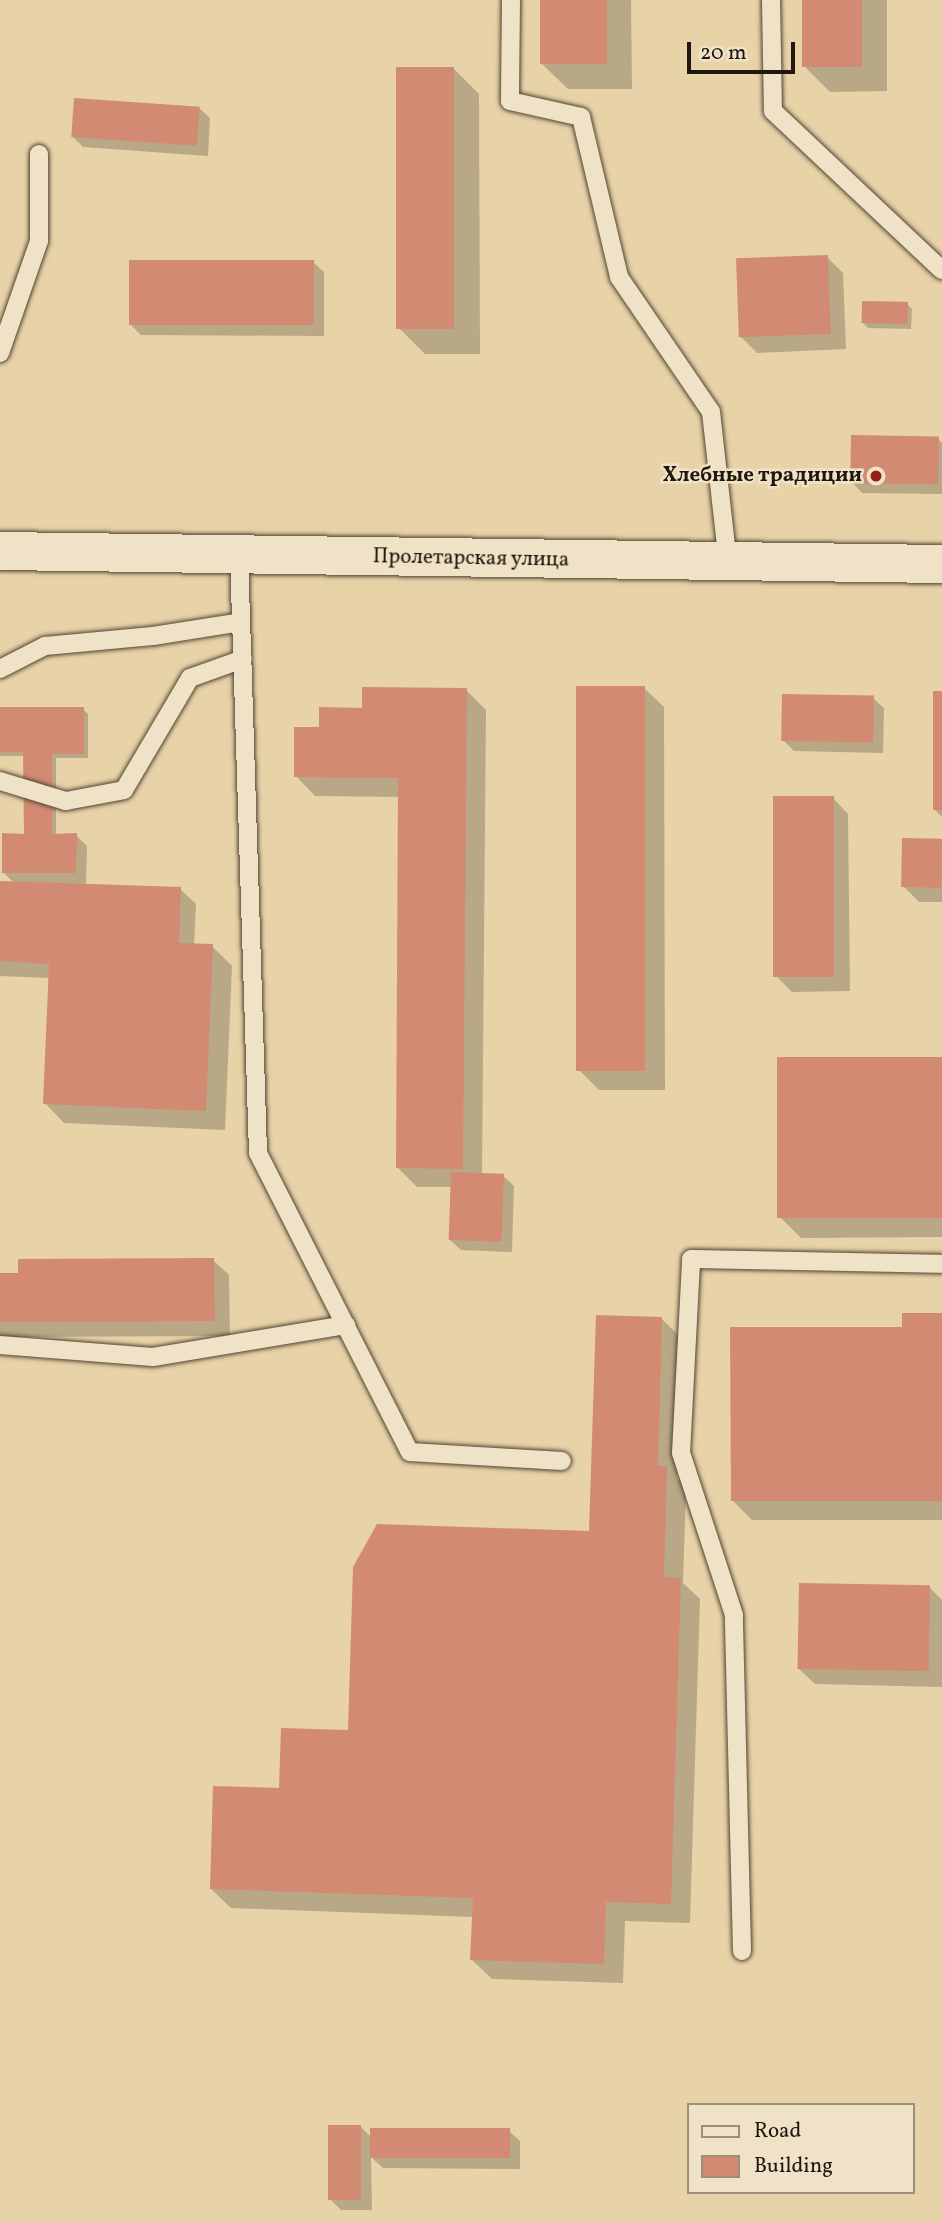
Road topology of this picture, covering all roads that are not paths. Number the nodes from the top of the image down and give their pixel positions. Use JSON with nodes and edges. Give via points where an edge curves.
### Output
{"nodes":[{"id":1,"x":511,"y":0,"type":"edge"},
{"id":2,"x":771,"y":0,"type":"edge"},
{"id":3,"x":39,"y":154,"type":"dead end"},
{"id":4,"x":942,"y":270,"type":"edge"},
{"id":5,"x":0,"y":353,"type":"edge"},
{"id":6,"x":0,"y":551,"type":"edge"},
{"id":7,"x":239,"y":555,"type":"junction"},
{"id":8,"x":728,"y":563,"type":"junction"},
{"id":9,"x":942,"y":564,"type":"edge"},
{"id":10,"x":241,"y":622,"type":"junction"},
{"id":11,"x":243,"y":659,"type":"junction"},
{"id":12,"x":0,"y":669,"type":"edge"},
{"id":13,"x":0,"y":781,"type":"edge"},
{"id":14,"x":942,"y":1264,"type":"edge"},
{"id":15,"x":346,"y":1325,"type":"junction"},
{"id":16,"x":0,"y":1345,"type":"edge"},
{"id":17,"x":562,"y":1461,"type":"dead end"},
{"id":18,"x":741,"y":1951,"type":"dead end"}],
"edges":[{"from":1,"to":8,"type":"lane","via":[[510,101],[582,117],[619,277],[711,412]]},
{"from":2,"to":4,"type":"lane","via":[[773,111]]},
{"from":3,"to":5,"type":"lane","via":[[39,241]]},
{"from":6,"to":7,"type":"street","name":"Пролетарская улица"},
{"from":7,"to":8,"type":"street","name":"Пролетарская улица"},
{"from":7,"to":10,"type":"lane"},
{"from":8,"to":9,"type":"street","name":"Пролетарская улица"},
{"from":10,"to":11,"type":"lane"},
{"from":10,"to":12,"type":"lane","via":[[45,646]]},
{"from":11,"to":13,"type":"lane","via":[[190,678],[124,790],[66,801]]},
{"from":11,"to":15,"type":"lane","via":[[258,1153]]},
{"from":14,"to":18,"type":"lane","via":[[691,1259],[681,1453],[734,1615]]},
{"from":15,"to":16,"type":"lane","via":[[153,1357]]},
{"from":15,"to":17,"type":"lane","via":[[410,1452]]}]}
